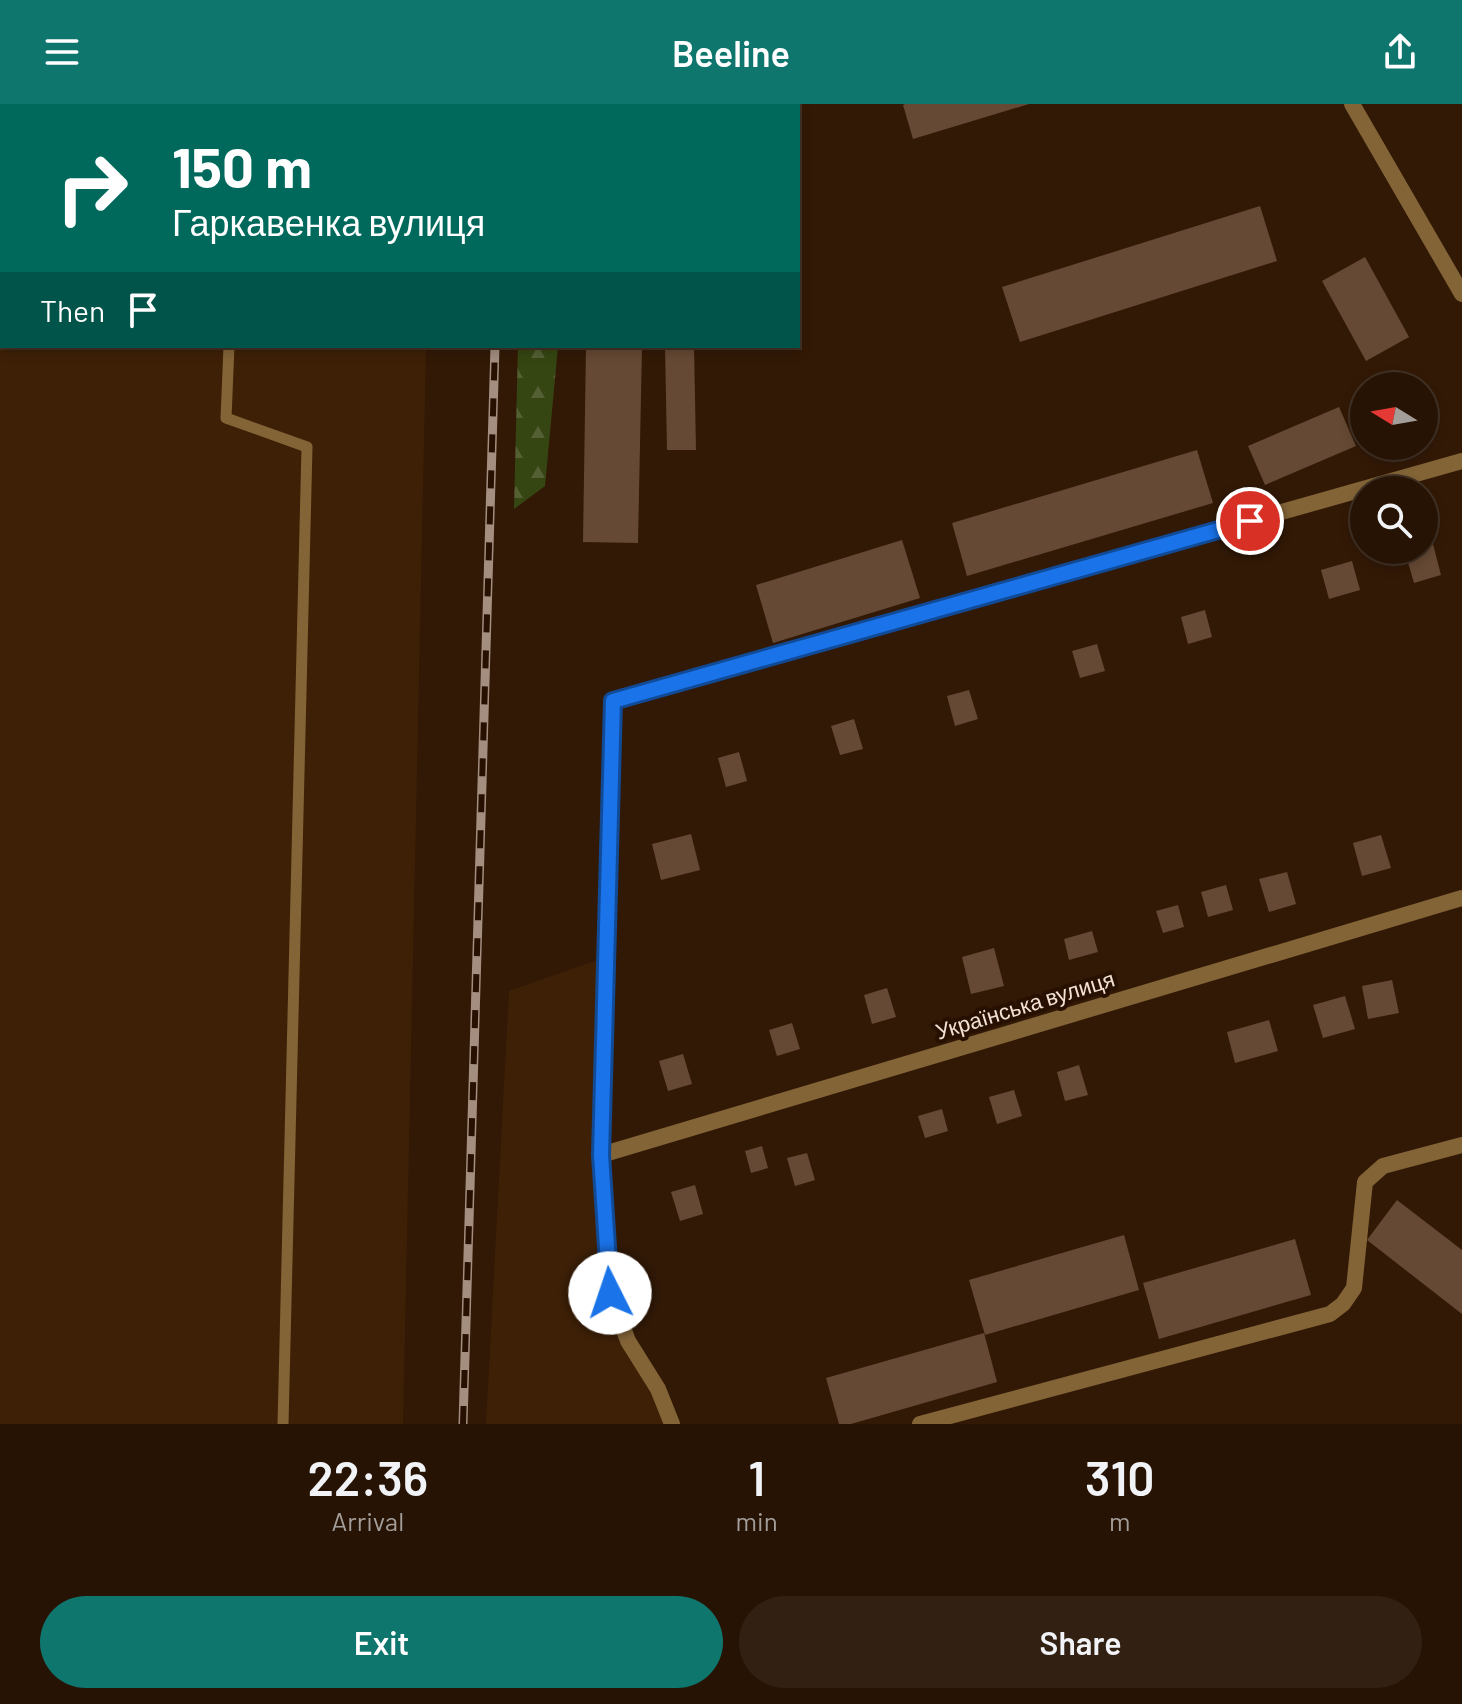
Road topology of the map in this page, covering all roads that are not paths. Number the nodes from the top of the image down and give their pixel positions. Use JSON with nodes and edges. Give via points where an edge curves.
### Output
{"nodes":[{"id":1,"x":1352,"y":104,"type":"edge"},
{"id":2,"x":1462,"y":294,"type":"edge"},
{"id":3,"x":229,"y":348,"type":"edge"},
{"id":4,"x":1462,"y":461,"type":"edge"},
{"id":5,"x":1462,"y":898,"type":"edge"},
{"id":6,"x":1462,"y":1145,"type":"edge"},
{"id":7,"x":601,"y":1155,"type":"junction"},
{"id":8,"x":283,"y":1424,"type":"edge"},
{"id":9,"x":672,"y":1424,"type":"edge"},
{"id":10,"x":920,"y":1424,"type":"edge"}],
"edges":[{"from":1,"to":2,"type":"street"},
{"from":3,"to":8,"type":"lane","via":[[226,418],[307,447]]},
{"from":4,"to":7,"type":"street","via":[[613,701]]},
{"from":5,"to":7,"type":"street","name":"Українська вулиця"},
{"from":6,"to":10,"type":"street","via":[[1383,1166],[1365,1182],[1354,1288],[1330,1314]]},
{"from":7,"to":9,"type":"street","via":[[610,1293],[628,1341],[658,1389]]}]}
